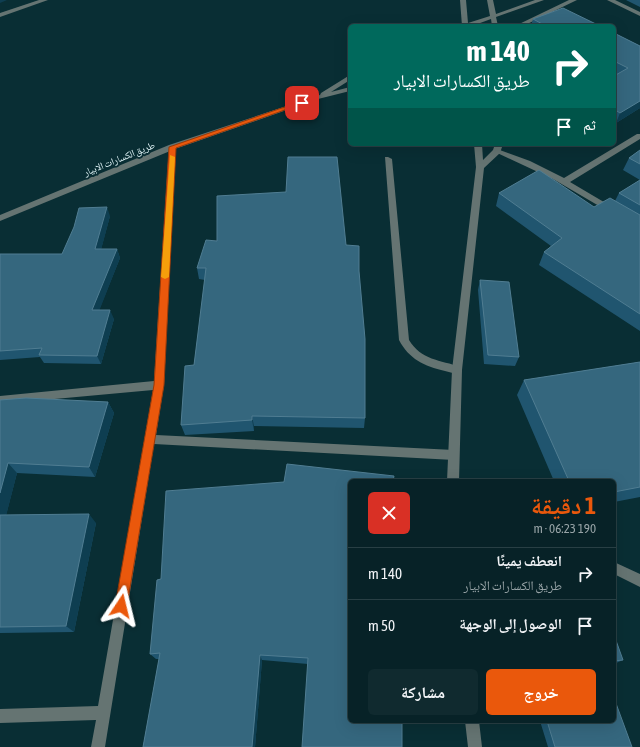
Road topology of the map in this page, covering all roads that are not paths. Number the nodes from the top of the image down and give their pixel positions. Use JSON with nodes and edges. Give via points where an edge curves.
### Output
{"nodes":[{"id":1,"x":45,"y":0,"type":"edge"},
{"id":2,"x":463,"y":0,"type":"edge"},
{"id":3,"x":490,"y":0,"type":"edge"},
{"id":4,"x":541,"y":0,"type":"edge"},
{"id":5,"x":574,"y":0,"type":"edge"},
{"id":6,"x":610,"y":0,"type":"edge"},
{"id":7,"x":640,"y":14,"type":"edge"},
{"id":8,"x":0,"y":16,"type":"edge"},
{"id":9,"x":493,"y":16,"type":"junction"},
{"id":10,"x":466,"y":24,"type":"edge"},
{"id":11,"x":471,"y":24,"type":"edge"},
{"id":12,"x":495,"y":24,"type":"edge"},
{"id":13,"x":522,"y":24,"type":"edge"},
{"id":14,"x":348,"y":78,"type":"edge"},
{"id":15,"x":348,"y":90,"type":"edge"},
{"id":16,"x":316,"y":98,"type":"junction"},
{"id":17,"x":640,"y":136,"type":"edge"},
{"id":18,"x":478,"y":146,"type":"edge"},
{"id":19,"x":172,"y":147,"type":"junction"},
{"id":20,"x":498,"y":147,"type":"edge"},
{"id":21,"x":388,"y":159,"type":"dead end"},
{"id":22,"x":480,"y":167,"type":"junction"},
{"id":23,"x":565,"y":181,"type":"junction"},
{"id":24,"x":621,"y":216,"type":"edge"},
{"id":25,"x":0,"y":218,"type":"edge"},
{"id":26,"x":458,"y":370,"type":"junction"},
{"id":27,"x":159,"y":385,"type":"junction"},
{"id":28,"x":0,"y":400,"type":"edge"},
{"id":29,"x":150,"y":439,"type":"junction"},
{"id":30,"x":454,"y":455,"type":"junction"},
{"id":31,"x":454,"y":479,"type":"edge"},
{"id":32,"x":616,"y":569,"type":"edge"},
{"id":33,"x":640,"y":581,"type":"edge"},
{"id":34,"x":103,"y":713,"type":"junction"},
{"id":35,"x":0,"y":716,"type":"edge"},
{"id":36,"x":472,"y":723,"type":"edge"},
{"id":37,"x":98,"y":747,"type":"edge"},
{"id":38,"x":475,"y":747,"type":"edge"}],
"edges":[{"from":1,"to":8,"type":"street"},
{"from":2,"to":10,"type":"street"},
{"from":3,"to":9,"type":"street"},
{"from":4,"to":9,"type":"street"},
{"from":5,"to":13,"type":"street"},
{"from":6,"to":7,"type":"street"},
{"from":9,"to":11,"type":"street"},
{"from":9,"to":12,"type":"street"},
{"from":14,"to":16,"type":"street","name":"طريق الكسارات الابيار"},
{"from":15,"to":16,"type":"street","name":"طريق الكسارات الابيار"},
{"from":16,"to":19,"type":"street","name":"طريق الكسارات الابيار"},
{"from":17,"to":23,"type":"street"},
{"from":18,"to":22,"type":"street"},
{"from":19,"to":25,"type":"street","name":"طريق الكسارات الابيار"},
{"from":19,"to":27,"type":"street"},
{"from":20,"to":22,"type":"street"},
{"from":20,"to":23,"type":"street"},
{"from":21,"to":26,"type":"street","via":[[404,340],[409,350],[419,359]]},
{"from":22,"to":26,"type":"street"},
{"from":23,"to":24,"type":"street"},
{"from":26,"to":30,"type":"street"},
{"from":27,"to":28,"type":"street"},
{"from":27,"to":29,"type":"street"},
{"from":29,"to":30,"type":"street"},
{"from":29,"to":34,"type":"street"},
{"from":30,"to":31,"type":"street"},
{"from":32,"to":33,"type":"street"},
{"from":34,"to":35,"type":"street"},
{"from":34,"to":37,"type":"street"},
{"from":36,"to":38,"type":"street"}]}
